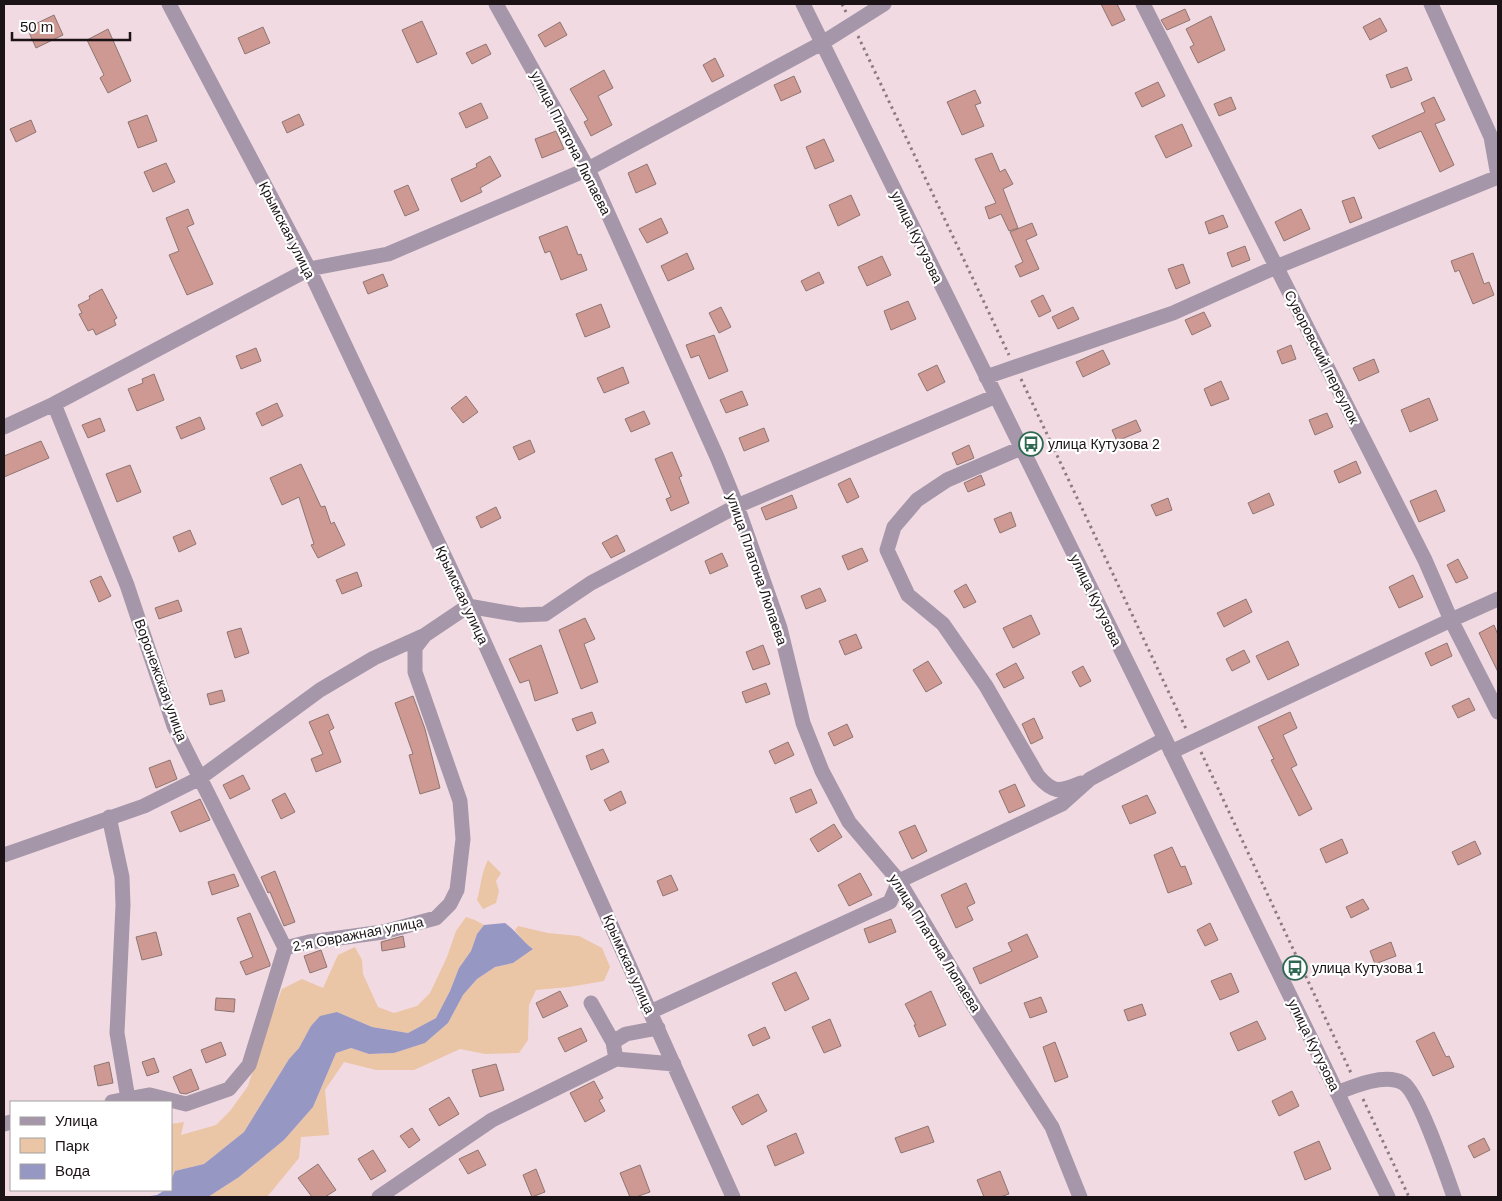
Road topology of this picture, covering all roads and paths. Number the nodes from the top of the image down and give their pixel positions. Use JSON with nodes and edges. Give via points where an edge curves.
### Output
{"nodes":[{"id":1,"x":169,"y":4,"type":"edge"},
{"id":2,"x":496,"y":4,"type":"edge"},
{"id":3,"x":803,"y":4,"type":"edge"},
{"id":4,"x":842,"y":4,"type":"edge"},
{"id":5,"x":884,"y":4,"type":"edge"},
{"id":6,"x":1143,"y":4,"type":"edge"},
{"id":7,"x":1430,"y":4,"type":"edge"},
{"id":8,"x":852,"y":24,"type":"junction"},
{"id":9,"x":822,"y":43,"type":"junction"},
{"id":10,"x":588,"y":169,"type":"junction"},
{"id":11,"x":1498,"y":176,"type":"edge"},
{"id":12,"x":1276,"y":267,"type":"junction"},
{"id":13,"x":309,"y":270,"type":"junction"},
{"id":14,"x":1015,"y":367,"type":"junction"},
{"id":15,"x":986,"y":377,"type":"junction"},
{"id":16,"x":996,"y":396,"type":"junction"},
{"id":17,"x":54,"y":404,"type":"junction"},
{"id":18,"x":4,"y":427,"type":"edge"},
{"id":19,"x":1022,"y":448,"type":"junction"},
{"id":20,"x":737,"y":506,"type":"junction"},
{"id":21,"x":1498,"y":599,"type":"edge"},
{"id":22,"x":468,"y":606,"type":"junction"},
{"id":23,"x":1450,"y":620,"type":"junction"},
{"id":24,"x":425,"y":635,"type":"junction"},
{"id":25,"x":1498,"y":712,"type":"edge"},
{"id":26,"x":1192,"y":742,"type":"junction"},
{"id":27,"x":1168,"y":745,"type":"junction"},
{"id":28,"x":200,"y":778,"type":"junction"},
{"id":29,"x":1090,"y":779,"type":"junction"},
{"id":30,"x":110,"y":817,"type":"junction"},
{"id":31,"x":4,"y":855,"type":"edge"},
{"id":32,"x":900,"y":881,"type":"junction"},
{"id":33,"x":285,"y":948,"type":"junction"},
{"id":34,"x":591,"y":1003,"type":"dead end"},
{"id":35,"x":650,"y":1012,"type":"junction"},
{"id":36,"x":658,"y":1028,"type":"junction"},
{"id":37,"x":613,"y":1042,"type":"junction"},
{"id":38,"x":616,"y":1059,"type":"junction"},
{"id":39,"x":674,"y":1064,"type":"junction"},
{"id":40,"x":1357,"y":1085,"type":"junction"},
{"id":41,"x":1337,"y":1093,"type":"junction"},
{"id":42,"x":128,"y":1099,"type":"junction"},
{"id":43,"x":117,"y":1101,"type":"edge"},
{"id":44,"x":379,"y":1197,"type":"edge"},
{"id":45,"x":733,"y":1197,"type":"edge"},
{"id":46,"x":1080,"y":1197,"type":"edge"},
{"id":47,"x":1388,"y":1197,"type":"edge"},
{"id":48,"x":1409,"y":1197,"type":"edge"},
{"id":49,"x":1454,"y":1197,"type":"edge"}],
"edges":[{"from":1,"to":13,"type":"street","name":"Крымская улица"},
{"from":2,"to":10,"type":"street","name":"улица Платона Люпаева"},
{"from":3,"to":9,"type":"street","name":"улица Кутузова"},
{"from":4,"to":8,"type":"path"},
{"from":5,"to":8,"type":"street"},
{"from":6,"to":12,"type":"street","name":"Суворовский переулок"},
{"from":7,"to":11,"type":"street","via":[[1491,137]]},
{"from":8,"to":9,"type":"street"},
{"from":8,"to":14,"type":"path"},
{"from":9,"to":10,"type":"street"},
{"from":9,"to":15,"type":"street","name":"улица Кутузова"},
{"from":10,"to":13,"type":"street","via":[[388,254]]},
{"from":10,"to":20,"type":"street","name":"улица Платона Люпаева"},
{"from":11,"to":12,"type":"street"},
{"from":12,"to":14,"type":"street","via":[[1173,312]]},
{"from":12,"to":23,"type":"street","name":"Суворовский переулок","via":[[1425,560]]},
{"from":13,"to":17,"type":"street"},
{"from":13,"to":22,"type":"street","name":"Крымская улица"},
{"from":14,"to":15,"type":"street"},
{"from":14,"to":26,"type":"path"},
{"from":15,"to":16,"type":"street","name":"улица Кутузова"},
{"from":16,"to":19,"type":"street","name":"улица Кутузова"},
{"from":16,"to":20,"type":"street"},
{"from":17,"to":18,"type":"street"},
{"from":17,"to":28,"type":"street","name":"Воронежская улица","via":[[127,585],[174,726]]},
{"from":19,"to":27,"type":"street","name":"улица Кутузова"},
{"from":19,"to":29,"type":"street","via":[[948,480],[917,500],[894,527],[887,550],[908,594],[943,624],[986,686],[1038,776],[1048,787],[1062,790]]},
{"from":20,"to":22,"type":"street","via":[[591,583],[545,614],[520,615]]},
{"from":20,"to":32,"type":"street","name":"улица Платона Люпаева","via":[[780,628],[803,723],[822,771],[849,822]]},
{"from":21,"to":23,"type":"street"},
{"from":22,"to":24,"type":"street"},
{"from":22,"to":35,"type":"street","name":"Крымская улица"},
{"from":23,"to":25,"type":"street","name":"Суворовский переулок"},
{"from":23,"to":26,"type":"street"},
{"from":24,"to":28,"type":"street","via":[[374,658],[320,690]]},
{"from":24,"to":33,"type":"street","name":"2-я Овражная улица","via":[[415,648],[415,672],[460,801],[463,839],[457,890],[450,904],[436,918],[383,932]]},
{"from":26,"to":27,"type":"street"},
{"from":26,"to":40,"type":"path","via":[[1203,755]]},
{"from":27,"to":29,"type":"street"},
{"from":27,"to":41,"type":"street","name":"улица Кутузова"},
{"from":28,"to":30,"type":"street","via":[[144,806]]},
{"from":28,"to":33,"type":"street","name":"Воронежская улица"},
{"from":29,"to":32,"type":"street","via":[[1062,804]]},
{"from":30,"to":31,"type":"street"},
{"from":30,"to":42,"type":"street","via":[[122,876],[117,1033]]},
{"from":32,"to":35,"type":"street","via":[[890,902]]},
{"from":32,"to":46,"type":"street","name":"улица Платона Люпаева","via":[[972,1003],[1052,1127]]},
{"from":33,"to":42,"type":"street","name":"2-я Овражная улица","via":[[250,1065],[229,1089],[186,1104],[150,1095]]},
{"from":34,"to":37,"type":"street"},
{"from":35,"to":36,"type":"street","name":"Крымская улица"},
{"from":36,"to":37,"type":"street","via":[[626,1034]]},
{"from":36,"to":39,"type":"street","name":"Крымская улица"},
{"from":37,"to":38,"type":"street"},
{"from":38,"to":39,"type":"street"},
{"from":38,"to":44,"type":"street","via":[[492,1120]]},
{"from":39,"to":45,"type":"street","name":"Крымская улица"},
{"from":40,"to":41,"type":"street"},
{"from":40,"to":48,"type":"path"},
{"from":40,"to":49,"type":"street","via":[[1384,1079],[1403,1082],[1413,1092]]},
{"from":41,"to":47,"type":"street","name":"улица Кутузова"},
{"from":42,"to":43,"type":"street","name":"2-я Овражная улица"}]}
